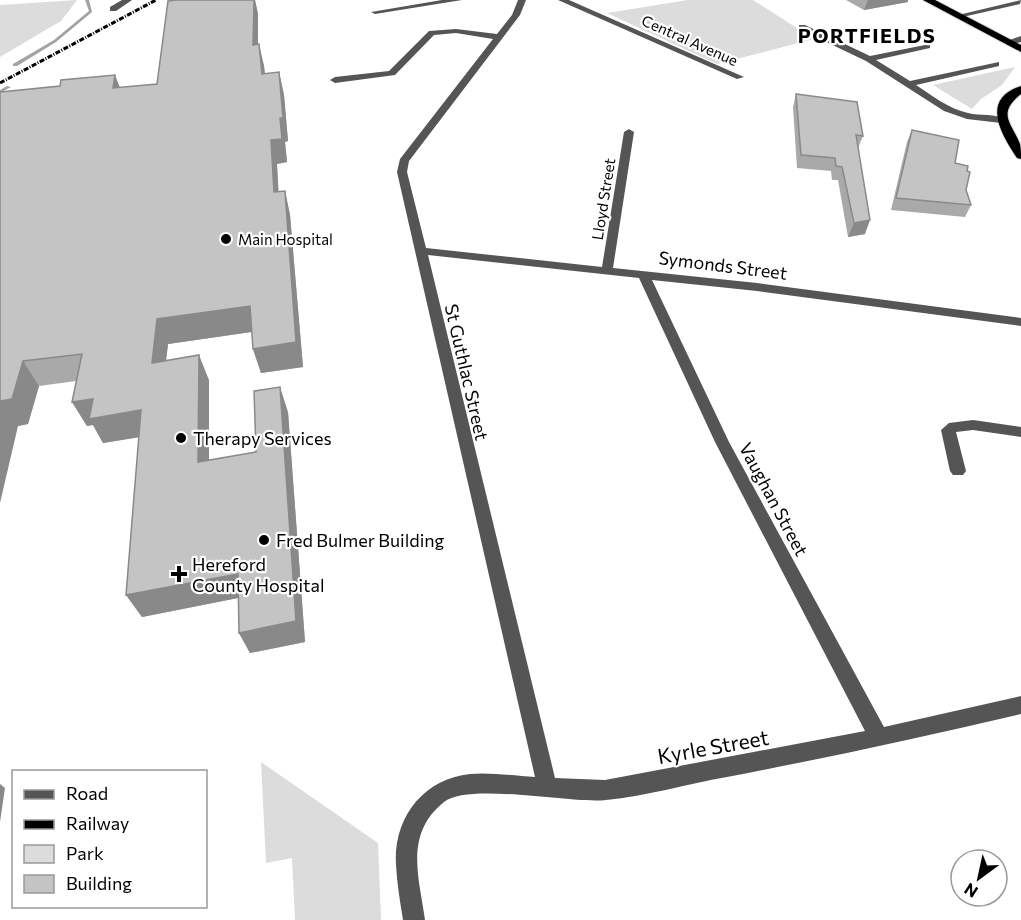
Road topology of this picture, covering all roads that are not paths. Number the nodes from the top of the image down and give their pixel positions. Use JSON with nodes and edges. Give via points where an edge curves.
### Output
{"nodes":[{"id":1,"x":128,"y":0,"type":"edge"},
{"id":2,"x":458,"y":0,"type":"edge"},
{"id":3,"x":522,"y":0,"type":"edge"},
{"id":4,"x":562,"y":0,"type":"edge"},
{"id":5,"x":928,"y":0,"type":"edge"},
{"id":6,"x":1020,"y":2,"type":"edge"},
{"id":7,"x":113,"y":9,"type":"dead end"},
{"id":8,"x":375,"y":12,"type":"dead end"},
{"id":9,"x":958,"y":16,"type":"junction"},
{"id":10,"x":802,"y":27,"type":"dead end"},
{"id":11,"x":498,"y":38,"type":"junction"},
{"id":12,"x":1021,"y":39,"type":"edge"},
{"id":13,"x":1008,"y":42,"type":"junction"},
{"id":14,"x":927,"y":46,"type":"dead end"},
{"id":15,"x":1021,"y":49,"type":"edge"},
{"id":16,"x":869,"y":59,"type":"junction"},
{"id":17,"x":996,"y":64,"type":"dead end"},
{"id":18,"x":740,"y":77,"type":"dead end"},
{"id":19,"x":335,"y":80,"type":"dead end"},
{"id":20,"x":911,"y":84,"type":"junction"},
{"id":21,"x":1021,"y":89,"type":"edge"},
{"id":22,"x":1001,"y":120,"type":"junction"},
{"id":23,"x":629,"y":132,"type":"dead end"},
{"id":24,"x":1021,"y":155,"type":"edge"},
{"id":25,"x":419,"y":250,"type":"junction"},
{"id":26,"x":607,"y":270,"type":"junction"},
{"id":27,"x":643,"y":274,"type":"junction"},
{"id":28,"x":1021,"y":322,"type":"edge"},
{"id":29,"x":1021,"y":432,"type":"edge"},
{"id":30,"x":958,"y":471,"type":"dead end"},
{"id":31,"x":1021,"y":705,"type":"edge"},
{"id":32,"x":879,"y":738,"type":"junction"},
{"id":33,"x":548,"y":786,"type":"junction"},
{"id":34,"x":414,"y":920,"type":"edge"}],
"edges":[{"from":1,"to":7,"type":"street"},
{"from":2,"to":8,"type":"street"},
{"from":3,"to":11,"type":"street","name":"St Guthlac Street","via":[[520,9]]},
{"from":4,"to":18,"type":"street","name":"Central Avenue"},
{"from":5,"to":9,"type":"highway"},
{"from":6,"to":9,"type":"street"},
{"from":9,"to":13,"type":"highway"},
{"from":10,"to":16,"type":"street"},
{"from":11,"to":19,"type":"street","via":[[439,32],[427,36],[392,73]]},
{"from":11,"to":25,"type":"street","name":"St Guthlac Street","via":[[404,161],[402,172]]},
{"from":12,"to":13,"type":"street"},
{"from":13,"to":15,"type":"highway"},
{"from":14,"to":16,"type":"street"},
{"from":16,"to":20,"type":"street"},
{"from":17,"to":20,"type":"street"},
{"from":20,"to":22,"type":"street","via":[[954,112]]},
{"from":21,"to":22,"type":"highway","via":[[1003,106]]},
{"from":22,"to":24,"type":"highway"},
{"from":23,"to":26,"type":"street","name":"Lloyd Street"},
{"from":25,"to":26,"type":"street","name":"Symonds Street"},
{"from":25,"to":33,"type":"street","name":"St Guthlac Street"},
{"from":26,"to":27,"type":"street","name":"Symonds Street"},
{"from":27,"to":28,"type":"street","name":"Symonds Street"},
{"from":27,"to":32,"type":"street","name":"Vaughan Street","via":[[722,442]]},
{"from":29,"to":30,"type":"street","via":[[954,425],[948,430]]},
{"from":31,"to":32,"type":"street","name":"Kyrle Street"},
{"from":32,"to":33,"type":"street","name":"Kyrle Street","via":[[605,790]]},
{"from":33,"to":34,"type":"street","name":"Kyrle Street","via":[[470,784],[440,792],[419,813],[408,836],[406,863]]}]}
